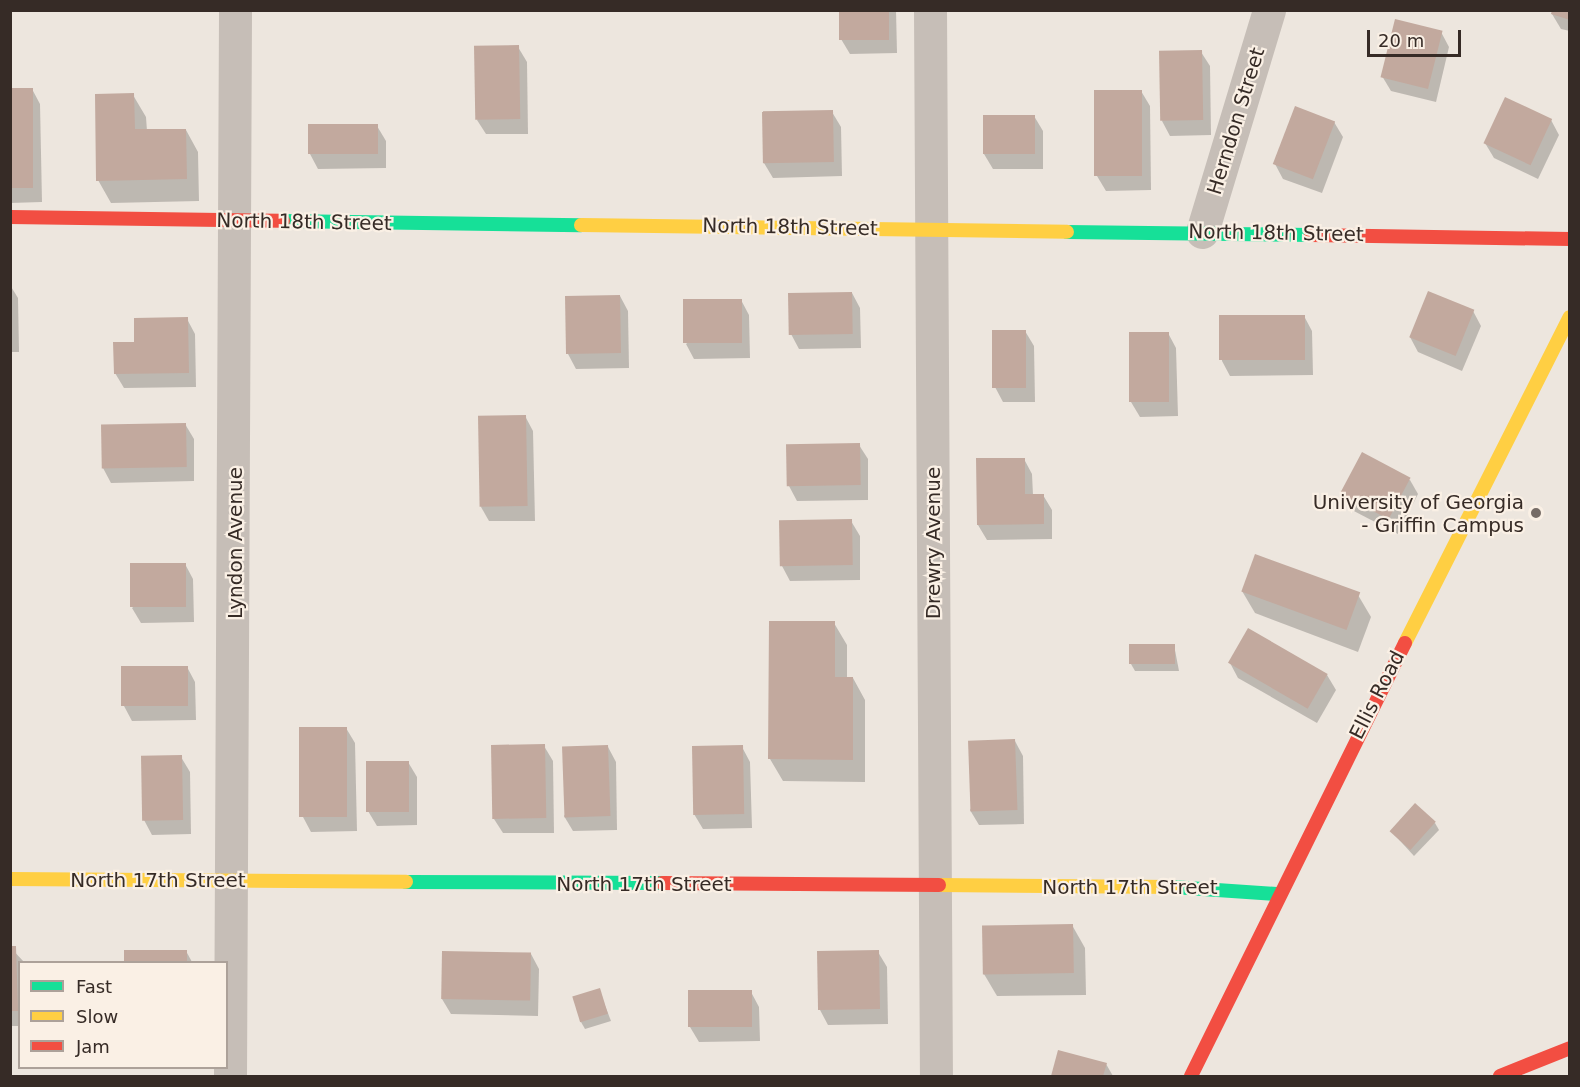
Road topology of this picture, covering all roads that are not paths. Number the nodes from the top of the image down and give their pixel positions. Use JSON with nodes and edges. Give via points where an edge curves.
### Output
{"nodes":[{"id":1,"x":235,"y":10,"type":"edge"},
{"id":2,"x":930,"y":10,"type":"edge"},
{"id":3,"x":1269,"y":10,"type":"edge"},
{"id":4,"x":10,"y":218,"type":"edge"},
{"id":5,"x":238,"y":222,"type":"junction"},
{"id":6,"x":932,"y":228,"type":"junction"},
{"id":7,"x":1202,"y":232,"type":"junction"},
{"id":8,"x":1569,"y":239,"type":"edge"},
{"id":9,"x":1569,"y":317,"type":"edge"},
{"id":10,"x":10,"y":879,"type":"edge"},
{"id":11,"x":232,"y":880,"type":"junction"},
{"id":12,"x":935,"y":886,"type":"junction"},
{"id":13,"x":1277,"y":894,"type":"junction"},
{"id":14,"x":1569,"y":1048,"type":"edge"},
{"id":15,"x":230,"y":1077,"type":"edge"},
{"id":16,"x":936,"y":1077,"type":"edge"},
{"id":17,"x":1191,"y":1077,"type":"edge"},
{"id":18,"x":1500,"y":1077,"type":"edge"}],
"edges":[{"from":1,"to":5,"type":"street","name":"Lyndon Avenue"},
{"from":2,"to":6,"type":"street","name":"Drewry Avenue"},
{"from":3,"to":7,"type":"street","name":"Herndon Street"},
{"from":4,"to":5,"type":"street","name":"North 18th Street"},
{"from":5,"to":6,"type":"street","name":"North 18th Street"},
{"from":5,"to":11,"type":"street","name":"Lyndon Avenue"},
{"from":6,"to":7,"type":"street","name":"North 18th Street"},
{"from":6,"to":12,"type":"street","name":"Drewry Avenue"},
{"from":7,"to":8,"type":"street","name":"North 18th Street"},
{"from":9,"to":13,"type":"street","name":"Ellis Road"},
{"from":10,"to":11,"type":"street","name":"North 17th Street"},
{"from":11,"to":12,"type":"street","name":"North 17th Street"},
{"from":11,"to":15,"type":"street","name":"Lyndon Avenue"},
{"from":12,"to":13,"type":"street","name":"North 17th Street","via":[[1231,887]]},
{"from":12,"to":16,"type":"street","name":"Drewry Avenue"},
{"from":13,"to":17,"type":"street","name":"Ellis Road"},
{"from":14,"to":18,"type":"street"}]}
